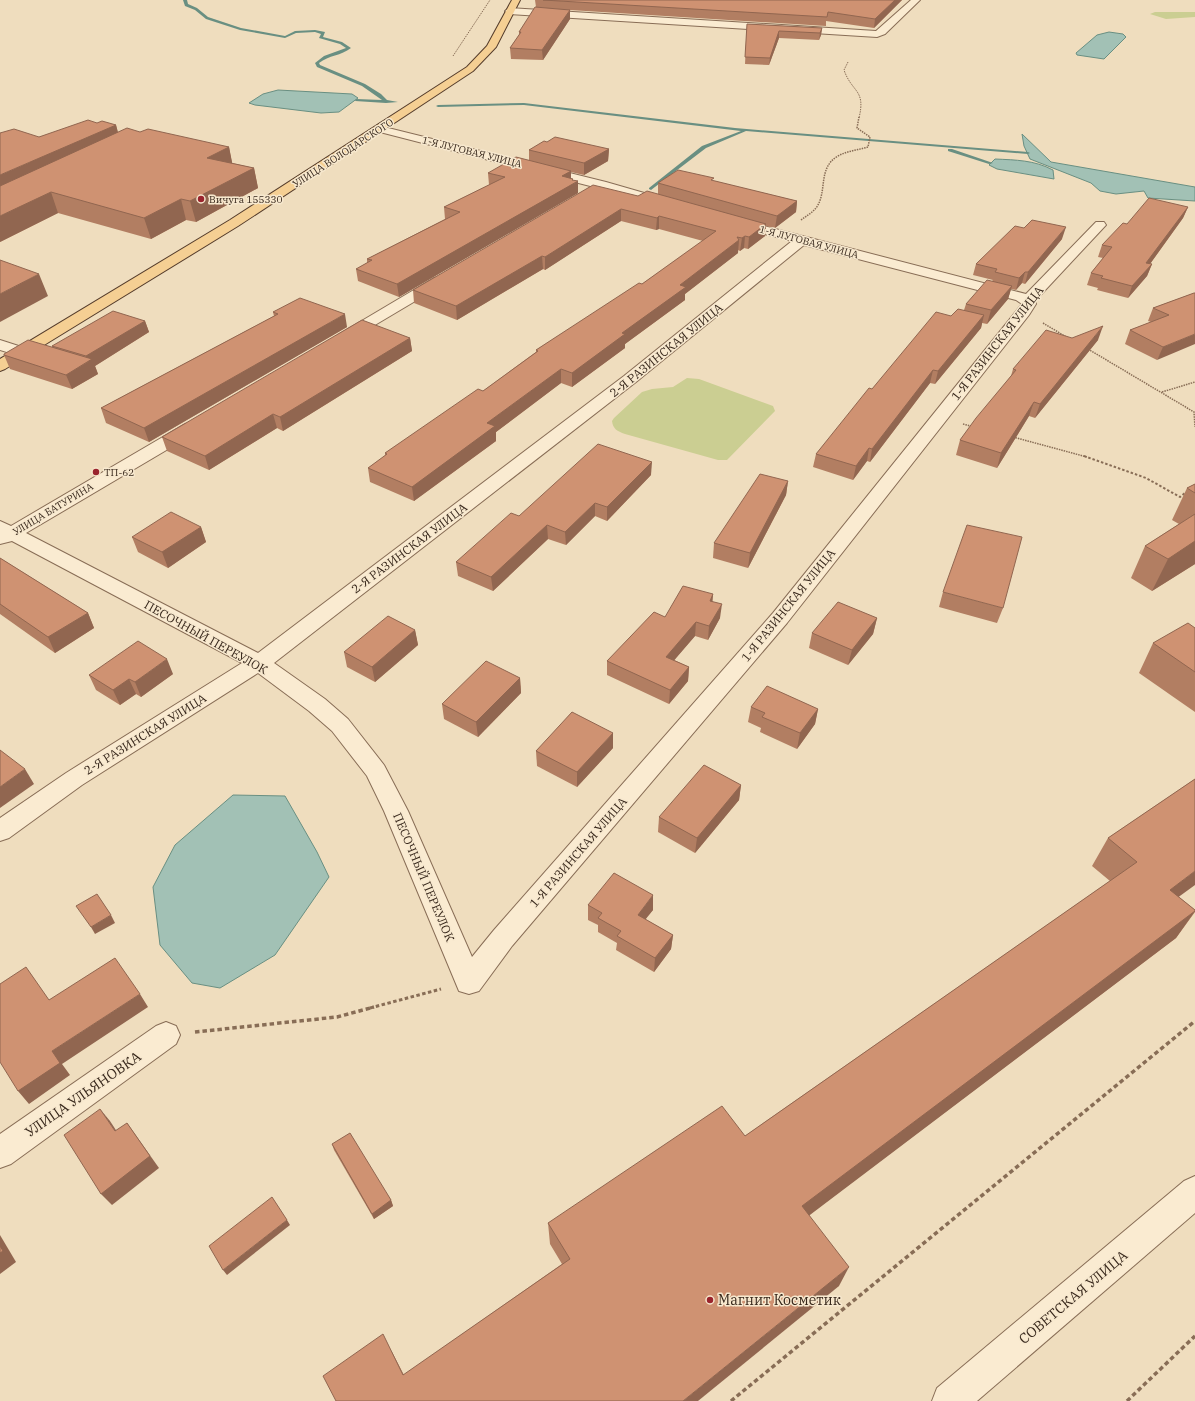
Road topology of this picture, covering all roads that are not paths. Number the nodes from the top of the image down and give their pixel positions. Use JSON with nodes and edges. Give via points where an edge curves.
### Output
{"nodes":[{"id":1,"x":516,"y":0,"type":"edge"},
{"id":2,"x":916,"y":0,"type":"edge"},
{"id":3,"x":509,"y":11,"type":"junction"},
{"id":4,"x":380,"y":129,"type":"junction"},
{"id":5,"x":602,"y":185,"type":"junction"},
{"id":6,"x":581,"y":197,"type":"edge"},
{"id":7,"x":677,"y":206,"type":"edge"},
{"id":8,"x":722,"y":219,"type":"edge"},
{"id":9,"x":1100,"y":225,"type":"dead end"},
{"id":10,"x":802,"y":240,"type":"junction"},
{"id":11,"x":451,"y":274,"type":"edge"},
{"id":12,"x":1026,"y":306,"type":"junction"},
{"id":13,"x":0,"y":345,"type":"edge"},
{"id":14,"x":327,"y":347,"type":"edge"},
{"id":15,"x":23,"y":352,"type":"junction"},
{"id":16,"x":0,"y":366,"type":"edge"},
{"id":17,"x":204,"y":420,"type":"edge"},
{"id":18,"x":4,"y":534,"type":"edge"},
{"id":19,"x":259,"y":663,"type":"junction"},
{"id":20,"x":0,"y":831,"type":"edge"},
{"id":21,"x":469,"y":982,"type":"joint"},
{"id":22,"x":166,"y":1035,"type":"road end"},
{"id":23,"x":0,"y":1153,"type":"edge"},
{"id":24,"x":1195,"y":1192,"type":"edge"},
{"id":25,"x":950,"y":1401,"type":"edge"}],
"edges":[{"from":1,"to":3,"type":"main road","name":"УЛИЦА ВОЛОДАРСКОГО"},
{"from":2,"to":3,"type":"street","via":[[877,34]]},
{"from":3,"to":4,"type":"main road","name":"УЛИЦА ВОЛОДАРСКОГО","via":[[491,47],[470,69]]},
{"from":4,"to":5,"type":"street","name":"1-Я ЛУГОВАЯ УЛИЦА"},
{"from":4,"to":15,"type":"main road","name":"УЛИЦА ВОЛОДАРСКОГО","via":[[234,223]]},
{"from":5,"to":6,"type":"street"},
{"from":5,"to":7,"type":"street","name":"1-Я ЛУГОВАЯ УЛИЦА"},
{"from":8,"to":10,"type":"street","name":"1-Я ЛУГОВАЯ УЛИЦА"},
{"from":9,"to":12,"type":"street","name":"1-Я РАЗИНСКАЯ УЛИЦА"},
{"from":10,"to":12,"type":"street","name":"1-Я ЛУГОВАЯ УЛИЦА","via":[[1021,297]]},
{"from":10,"to":19,"type":"street","name":"2-Я РАЗИНСКАЯ УЛИЦА","via":[[630,379]]},
{"from":11,"to":14,"type":"street"},
{"from":12,"to":21,"type":"street","name":"1-Я РАЗИНСКАЯ УЛИЦА","via":[[780,618],[503,938]]},
{"from":13,"to":15,"type":"street"},
{"from":15,"to":16,"type":"main road","name":"УЛИЦА ВОЛОДАРСКОГО"},
{"from":17,"to":18,"type":"street","name":"УЛИЦА БАТУРИНА"},
{"from":18,"to":19,"type":"street","name":"ПЕСОЧНЫЙ ПЕРЕУЛОК"},
{"from":19,"to":20,"type":"street","name":"2-Я РАЗИНСКАЯ УЛИЦА","via":[[74,779]]},
{"from":19,"to":21,"type":"street","name":"ПЕСОЧНЫЙ ПЕРЕУЛОК","via":[[340,725],[376,771],[417,856]]},
{"from":22,"to":23,"type":"street","name":"УЛИЦА УЛЬЯНОВКА"},
{"from":24,"to":25,"type":"street","name":"СОВЕТСКАЯ УЛИЦА"}]}
